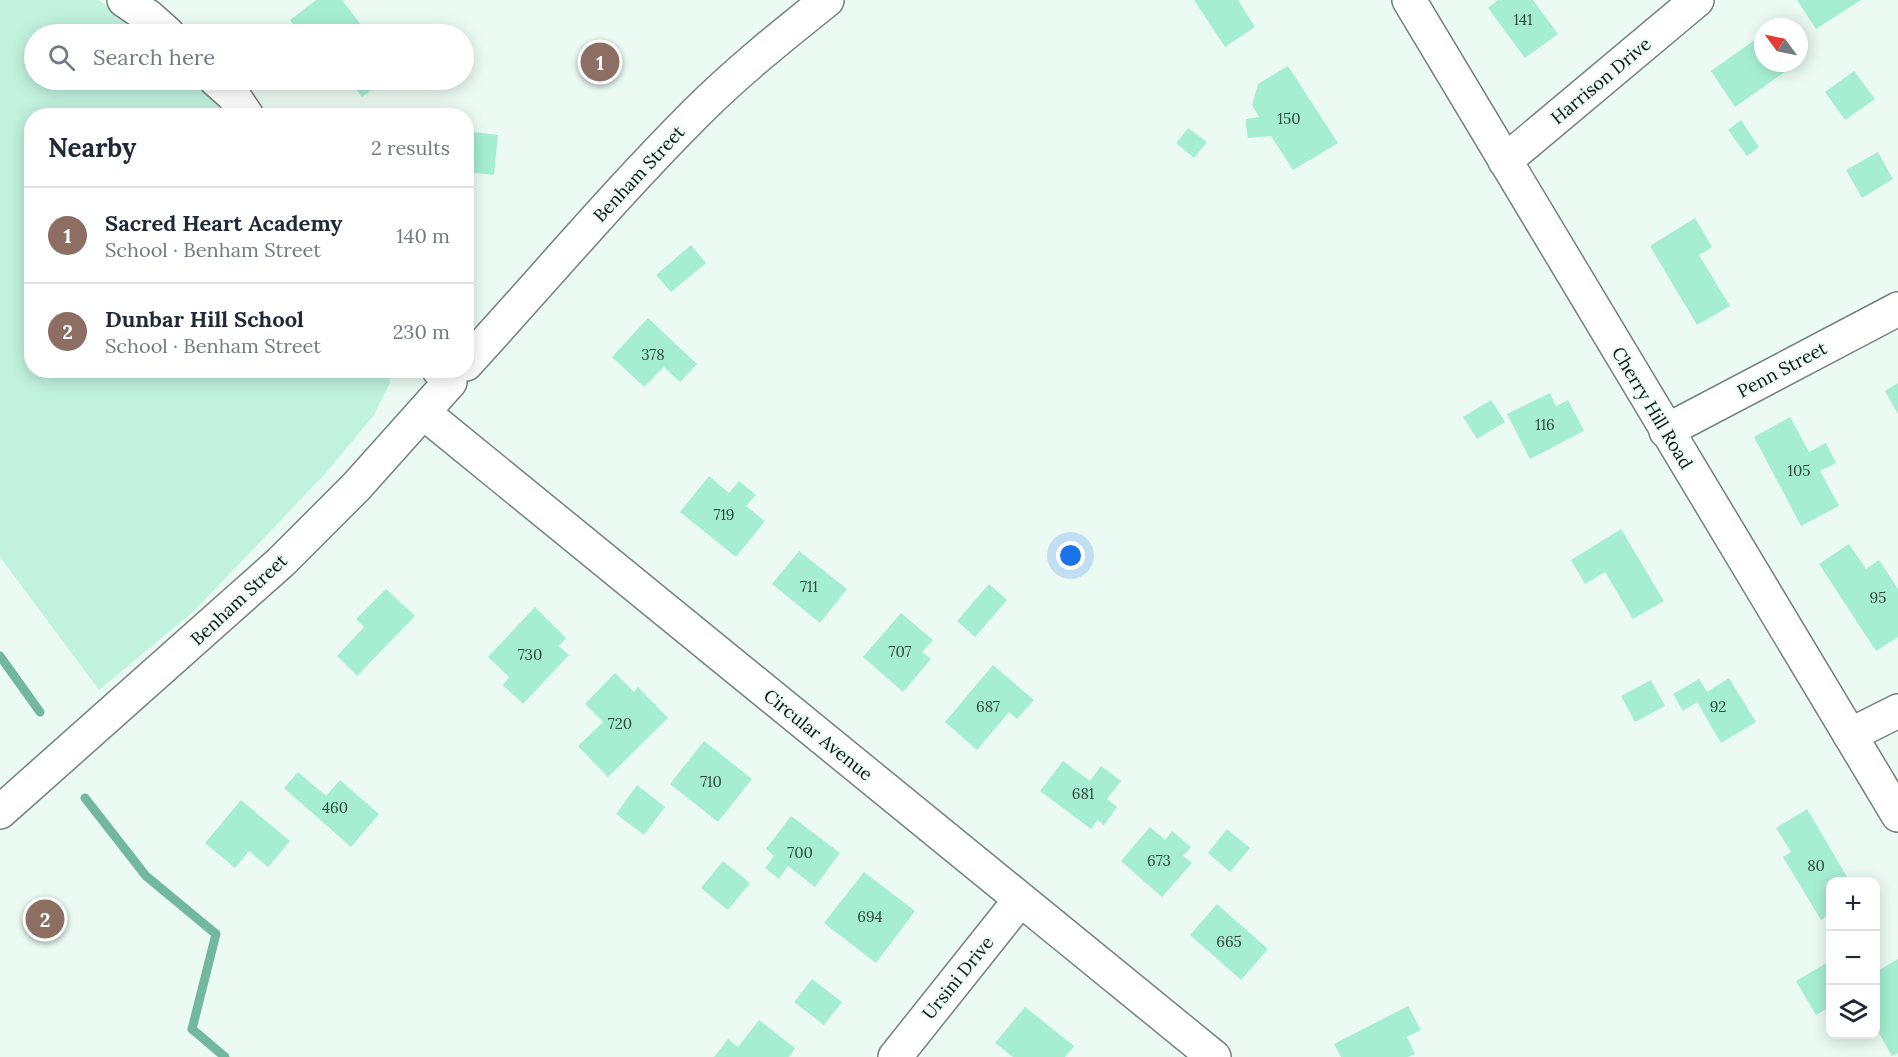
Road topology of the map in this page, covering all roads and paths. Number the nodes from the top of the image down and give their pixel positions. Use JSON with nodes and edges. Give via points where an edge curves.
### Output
{"nodes":[{"id":1,"x":123,"y":0,"type":"edge"},
{"id":2,"x":827,"y":0,"type":"edge"},
{"id":3,"x":1409,"y":0,"type":"edge"},
{"id":4,"x":1697,"y":0,"type":"edge"},
{"id":5,"x":157,"y":24,"type":"edge"},
{"id":6,"x":227,"y":90,"type":"edge"},
{"id":7,"x":242,"y":108,"type":"edge"},
{"id":8,"x":1505,"y":161,"type":"junction"},
{"id":9,"x":1898,"y":309,"type":"edge"},
{"id":10,"x":474,"y":351,"type":"edge"},
{"id":11,"x":450,"y":378,"type":"edge"},
{"id":12,"x":424,"y":413,"type":"junction"},
{"id":13,"x":1666,"y":431,"type":"junction"},
{"id":14,"x":1898,"y":711,"type":"edge"},
{"id":15,"x":1850,"y":735,"type":"junction"},
{"id":16,"x":0,"y":812,"type":"edge"},
{"id":17,"x":1898,"y":815,"type":"edge"},
{"id":18,"x":1020,"y":900,"type":"junction"},
{"id":19,"x":895,"y":1057,"type":"edge"},
{"id":20,"x":1214,"y":1057,"type":"edge"}],
"edges":[{"from":1,"to":5,"type":"street"},
{"from":2,"to":10,"type":"street","name":"Benham Street","via":[[758,55],[698,111]]},
{"from":3,"to":8,"type":"street","name":"Cherry Hill Road"},
{"from":4,"to":8,"type":"street","name":"Harrison Drive"},
{"from":6,"to":7,"type":"street"},
{"from":8,"to":13,"type":"street","name":"Cherry Hill Road"},
{"from":9,"to":13,"type":"street","name":"Penn Street"},
{"from":11,"to":12,"type":"street","name":"Benham Street"},
{"from":12,"to":16,"type":"street","name":"Benham Street","via":[[281,562]]},
{"from":12,"to":18,"type":"street","name":"Circular Avenue"},
{"from":13,"to":15,"type":"street","name":"Cherry Hill Road"},
{"from":14,"to":15,"type":"street"},
{"from":15,"to":17,"type":"street","name":"Cherry Hill Road"},
{"from":18,"to":19,"type":"street","name":"Ursini Drive"},
{"from":18,"to":20,"type":"street","name":"Circular Avenue"}]}
